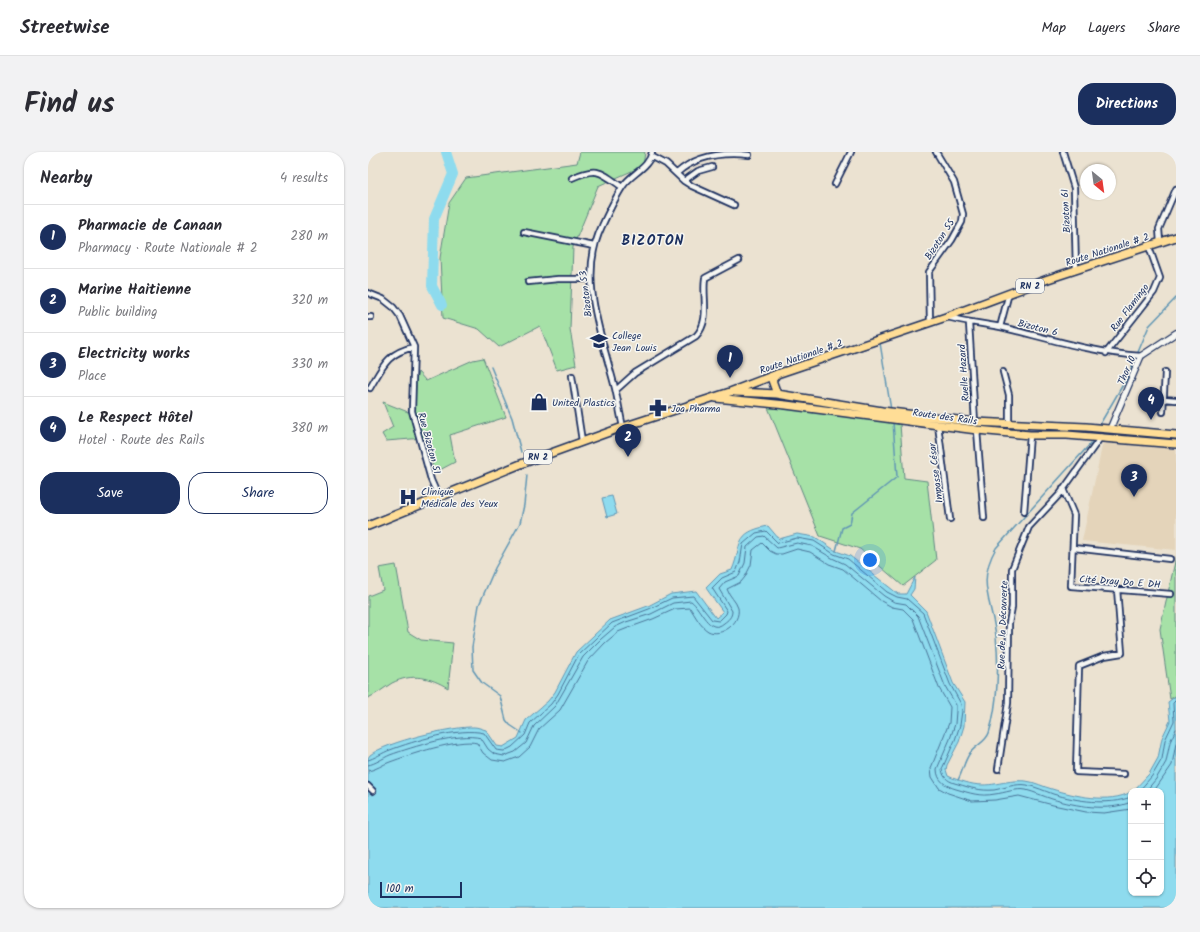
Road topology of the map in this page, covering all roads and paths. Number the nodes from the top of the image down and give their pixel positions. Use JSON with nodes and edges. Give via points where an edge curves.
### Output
{"nodes":[{"id":1,"x":851,"y":152,"type":"edge"},
{"id":2,"x":936,"y":152,"type":"edge"},
{"id":3,"x":1063,"y":152,"type":"edge"},
{"id":4,"x":652,"y":154,"type":"edge"},
{"id":5,"x":749,"y":155,"type":"dead end"},
{"id":6,"x":712,"y":167,"type":"dead end"},
{"id":7,"x":677,"y":173,"type":"junction"},
{"id":8,"x":572,"y":178,"type":"dead end"},
{"id":9,"x":684,"y":181,"type":"junction"},
{"id":10,"x":835,"y":184,"type":"dead end"},
{"id":11,"x":622,"y":187,"type":"junction"},
{"id":12,"x":1176,"y":189,"type":"edge"},
{"id":13,"x":734,"y":205,"type":"dead end"},
{"id":14,"x":524,"y":232,"type":"dead end"},
{"id":15,"x":1176,"y":237,"type":"edge"},
{"id":16,"x":1160,"y":242,"type":"junction"},
{"id":17,"x":594,"y":246,"type":"junction"},
{"id":18,"x":1149,"y":247,"type":"junction"},
{"id":19,"x":739,"y":260,"type":"dead end"},
{"id":20,"x":1076,"y":270,"type":"junction"},
{"id":21,"x":591,"y":280,"type":"junction"},
{"id":22,"x":528,"y":282,"type":"dead end"},
{"id":23,"x":368,"y":293,"type":"edge"},
{"id":24,"x":1009,"y":293,"type":"junction"},
{"id":25,"x":946,"y":317,"type":"junction"},
{"id":26,"x":930,"y":322,"type":"junction"},
{"id":27,"x":969,"y":323,"type":"junction"},
{"id":28,"x":1000,"y":327,"type":"junction"},
{"id":29,"x":1176,"y":333,"type":"edge"},
{"id":30,"x":414,"y":347,"type":"junction"},
{"id":31,"x":1106,"y":353,"type":"junction"},
{"id":32,"x":1141,"y":356,"type":"junction"},
{"id":33,"x":1003,"y":372,"type":"dead end"},
{"id":34,"x":1165,"y":372,"type":"dead end"},
{"id":35,"x":777,"y":374,"type":"junction"},
{"id":36,"x":572,"y":376,"type":"dead end"},
{"id":37,"x":370,"y":388,"type":"dead end"},
{"id":38,"x":616,"y":390,"type":"junction"},
{"id":39,"x":730,"y":392,"type":"junction"},
{"id":40,"x":777,"y":394,"type":"junction"},
{"id":41,"x":712,"y":398,"type":"junction"},
{"id":42,"x":1164,"y":399,"type":"junction"},
{"id":43,"x":1176,"y":400,"type":"edge"},
{"id":44,"x":1163,"y":412,"type":"dead end"},
{"id":45,"x":882,"y":414,"type":"junction"},
{"id":46,"x":899,"y":416,"type":"junction"},
{"id":47,"x":975,"y":422,"type":"junction"},
{"id":48,"x":1009,"y":424,"type":"junction"},
{"id":49,"x":938,"y":425,"type":"junction"},
{"id":50,"x":623,"y":427,"type":"junction"},
{"id":51,"x":1107,"y":429,"type":"junction"},
{"id":52,"x":977,"y":430,"type":"junction"},
{"id":53,"x":1030,"y":435,"type":"junction"},
{"id":54,"x":1176,"y":435,"type":"edge"},
{"id":55,"x":1101,"y":437,"type":"junction"},
{"id":56,"x":582,"y":441,"type":"junction"},
{"id":57,"x":1176,"y":444,"type":"edge"},
{"id":58,"x":1063,"y":489,"type":"junction"},
{"id":59,"x":438,"y":496,"type":"junction"},
{"id":60,"x":1024,"y":512,"type":"dead end"},
{"id":61,"x":984,"y":518,"type":"dead end"},
{"id":62,"x":950,"y":519,"type":"dead end"},
{"id":63,"x":368,"y":526,"type":"edge"},
{"id":64,"x":1074,"y":548,"type":"junction"},
{"id":65,"x":1170,"y":559,"type":"dead end"},
{"id":66,"x":1117,"y":589,"type":"junction"},
{"id":67,"x":1171,"y":594,"type":"dead end"},
{"id":68,"x":998,"y":769,"type":"dead end"},
{"id":69,"x":1124,"y":774,"type":"dead end"},
{"id":70,"x":368,"y":786,"type":"edge"},
{"id":71,"x":373,"y":791,"type":"dead end"}],
"edges":[{"from":1,"to":10,"type":"street"},
{"from":2,"to":26,"type":"street","name":"Bizoton 55","via":[[954,182],[963,214],[962,222],[952,240],[929,272]]},
{"from":3,"to":20,"type":"street","name":"Bizoton 61","via":[[1074,188]]},
{"from":4,"to":7,"type":"street"},
{"from":4,"to":11,"type":"street","name":"Bizoton 53","via":[[647,164]]},
{"from":5,"to":7,"type":"street","via":[[734,153],[702,158]]},
{"from":6,"to":9,"type":"street","via":[[698,171]]},
{"from":7,"to":9,"type":"street"},
{"from":8,"to":11,"type":"street","via":[[594,171]]},
{"from":9,"to":13,"type":"street"},
{"from":11,"to":17,"type":"street","name":"Bizoton 53"},
{"from":12,"to":16,"type":"street","via":[[1159,229]]},
{"from":14,"to":17,"type":"street"},
{"from":15,"to":16,"type":"main road","name":"Route Nationale # 2","number":"RN 2"},
{"from":16,"to":18,"type":"main road","name":"Route Nationale # 2","number":"RN 2"},
{"from":17,"to":21,"type":"street","name":"Bizoton 53","via":[[590,265]]},
{"from":18,"to":20,"type":"main road","name":"Route Nationale # 2","number":"RN 2"},
{"from":18,"to":31,"type":"street","name":"Rue Flamingo","via":[[1160,278],[1154,292]]},
{"from":19,"to":38,"type":"street","via":[[705,278],[704,324],[701,331],[636,373]]},
{"from":20,"to":24,"type":"main road","name":"Route Nationale # 2","number":"RN 2"},
{"from":21,"to":22,"type":"street","via":[[558,279]]},
{"from":21,"to":38,"type":"street","name":"Bizoton 53","via":[[597,322]]},
{"from":23,"to":30,"type":"street","name":"Rue Bizoton 51","via":[[383,299],[393,307],[400,316]]},
{"from":24,"to":25,"type":"main road","name":"Route Nationale # 2","number":"RN 2"},
{"from":24,"to":28,"type":"street"},
{"from":25,"to":26,"type":"main road","name":"Route Nationale # 2","number":"RN 2"},
{"from":25,"to":27,"type":"street","name":"Bizoton 6"},
{"from":26,"to":35,"type":"main road","name":"Route Nationale # 2","number":"RN 2"},
{"from":27,"to":28,"type":"street","name":"Bizoton 6"},
{"from":27,"to":47,"type":"street","name":"Ruelle Hazard"},
{"from":28,"to":31,"type":"street","name":"Bizoton 6"},
{"from":29,"to":32,"type":"street","name":"Thor 10"},
{"from":30,"to":37,"type":"street","via":[[400,350],[387,360]]},
{"from":30,"to":59,"type":"street","name":"Rue Bizoton 51","via":[[412,411],[431,480]]},
{"from":31,"to":32,"type":"street","name":"Bizoton 6"},
{"from":32,"to":51,"type":"street","name":"Thor 10"},
{"from":33,"to":48,"type":"street","via":[[1009,395]]},
{"from":34,"to":42,"type":"street"},
{"from":35,"to":39,"type":"main road","name":"Route Nationale # 2","number":"RN 2"},
{"from":35,"to":40,"type":"main road","via":[[772,380]]},
{"from":36,"to":56,"type":"street"},
{"from":38,"to":50,"type":"street","name":"Bizoton 53"},
{"from":39,"to":40,"type":"main road","name":"Route des Rails"},
{"from":39,"to":41,"type":"main road","name":"Route Nationale # 2","number":"RN 2"},
{"from":40,"to":45,"type":"main road","name":"Route des Rails"},
{"from":41,"to":45,"type":"main road","name":"Route des Rails"},
{"from":41,"to":50,"type":"main road","name":"Route Nationale # 2","number":"RN 2"},
{"from":42,"to":43,"type":"street"},
{"from":42,"to":44,"type":"street"},
{"from":45,"to":46,"type":"main road","name":"Route des Rails"},
{"from":46,"to":47,"type":"main road","name":"Route des Rails"},
{"from":46,"to":49,"type":"main road","name":"Route des Rails"},
{"from":47,"to":48,"type":"main road","name":"Route des Rails"},
{"from":48,"to":51,"type":"main road","name":"Route des Rails"},
{"from":49,"to":52,"type":"main road","name":"Route des Rails"},
{"from":49,"to":62,"type":"street","name":"Impasse César"},
{"from":50,"to":56,"type":"main road","name":"Route Nationale # 2","number":"RN 2"},
{"from":51,"to":54,"type":"main road","name":"Route des Rails"},
{"from":52,"to":53,"type":"main road","name":"Route des Rails"},
{"from":52,"to":61,"type":"street"},
{"from":53,"to":55,"type":"main road","name":"Route des Rails"},
{"from":53,"to":60,"type":"street"},
{"from":55,"to":57,"type":"main road","name":"Route des Rails"},
{"from":55,"to":58,"type":"street","name":"Rue de la Découverte"},
{"from":56,"to":59,"type":"main road","name":"Route Nationale # 2","number":"RN 2"},
{"from":58,"to":64,"type":"street","name":"Cité Dray Do E DH","via":[[1074,515]]},
{"from":58,"to":68,"type":"street","name":"Rue de la Découverte","via":[[1029,527],[1012,569],[1008,703]]},
{"from":59,"to":63,"type":"main road","name":"Route Nationale # 2","number":"RN 2"},
{"from":64,"to":65,"type":"street"},
{"from":64,"to":66,"type":"street","name":"Cité Dray Do E DH","via":[[1071,586]]},
{"from":66,"to":67,"type":"street","name":"Cité Dray Do E DH"},
{"from":66,"to":69,"type":"street","via":[[1122,653],[1104,656],[1079,666],[1076,772]]},
{"from":70,"to":71,"type":"street"}]}
